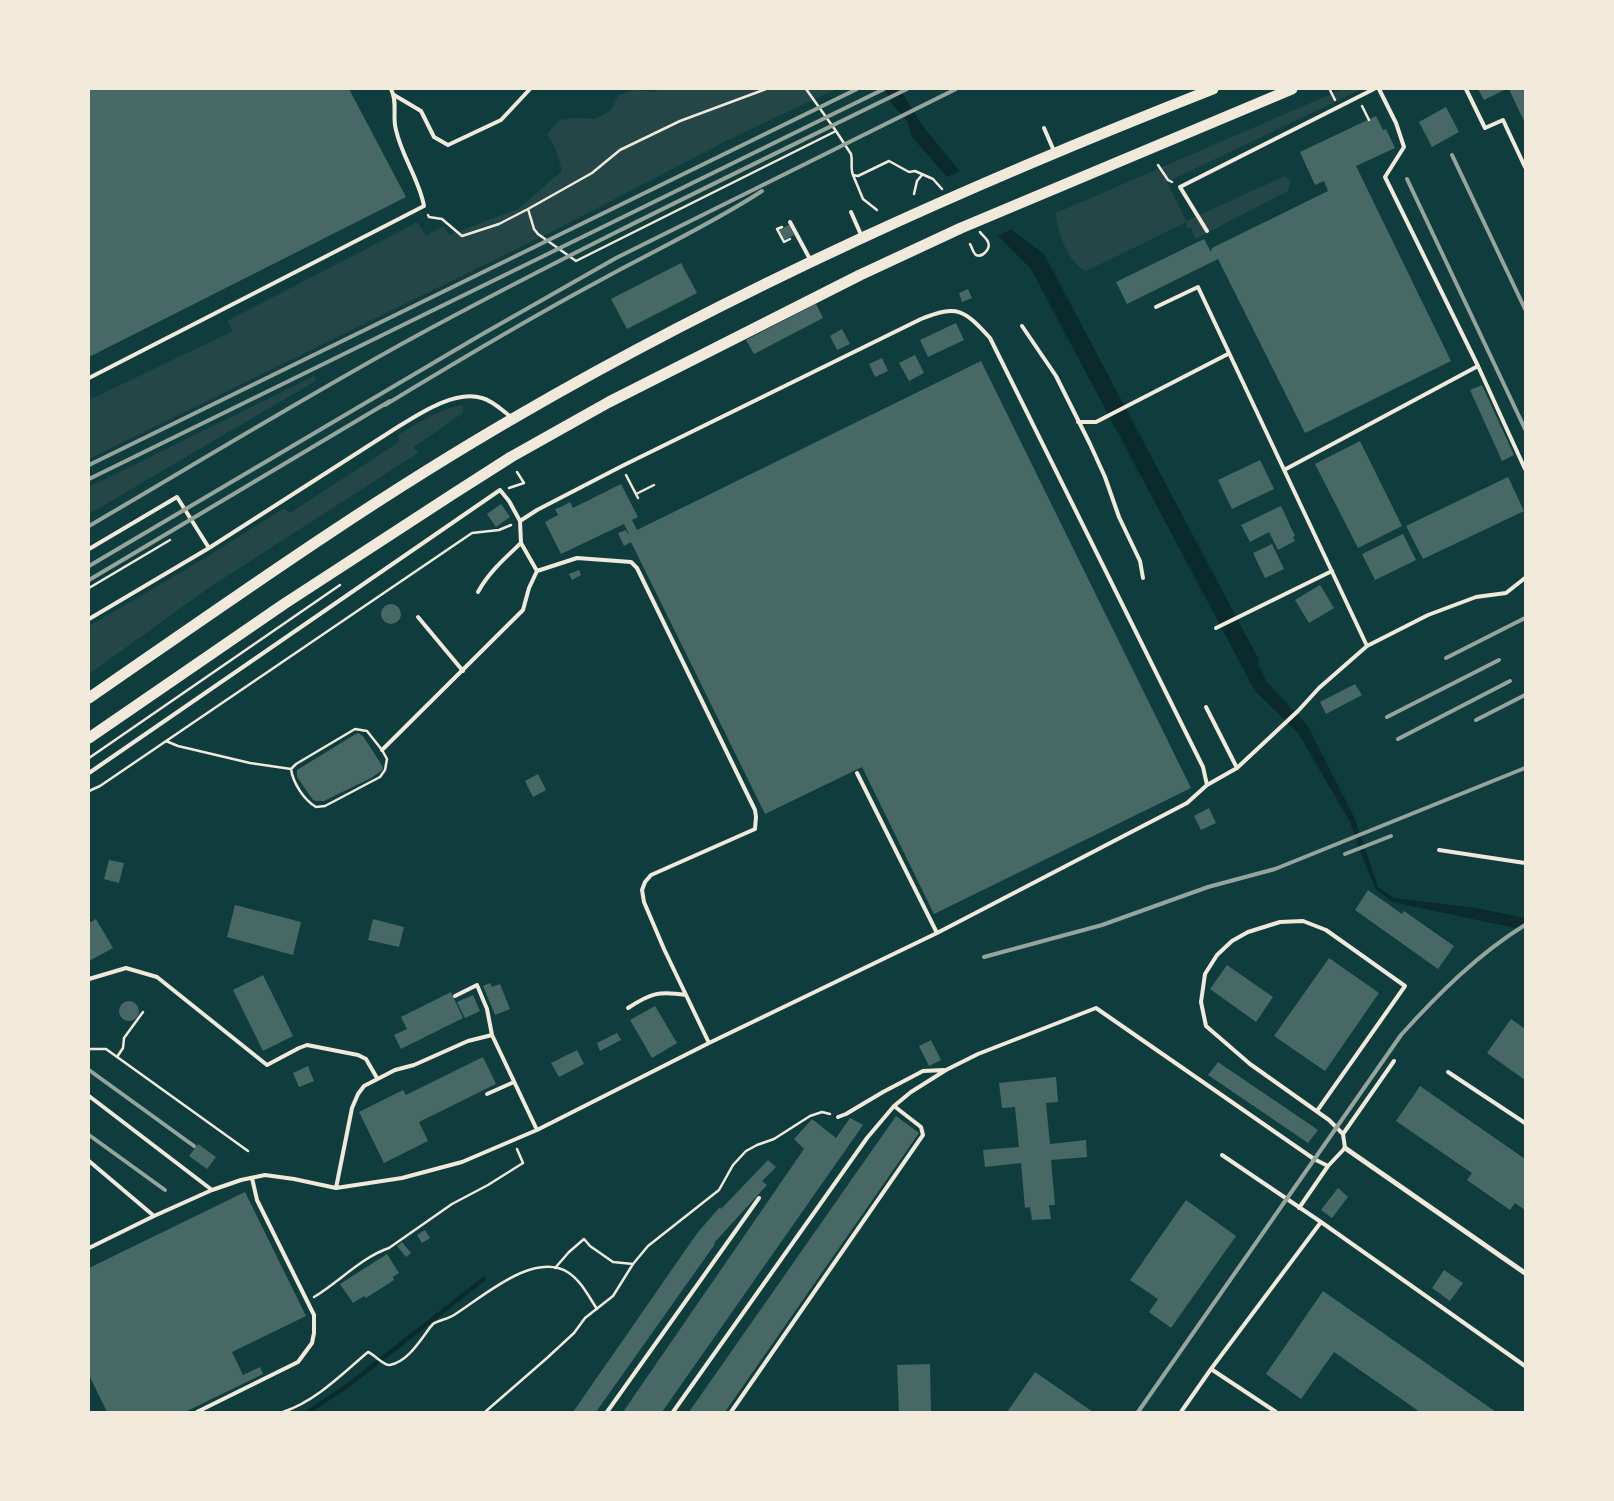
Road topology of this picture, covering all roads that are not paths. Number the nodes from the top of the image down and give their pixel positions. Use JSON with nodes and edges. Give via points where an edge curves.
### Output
{"nodes":[{"id":1,"x":391,"y":89,"type":"edge"},
{"id":2,"x":530,"y":89,"type":"edge"},
{"id":3,"x":1214,"y":89,"type":"edge"},
{"id":4,"x":1292,"y":89,"type":"edge"},
{"id":5,"x":1374,"y":89,"type":"edge"},
{"id":6,"x":1379,"y":89,"type":"edge"},
{"id":7,"x":1466,"y":89,"type":"edge"},
{"id":8,"x":394,"y":95,"type":"junction"},
{"id":9,"x":1044,"y":128,"type":"dead end"},
{"id":10,"x":1055,"y":154,"type":"junction"},
{"id":11,"x":1525,"y":167,"type":"edge"},
{"id":12,"x":851,"y":212,"type":"dead end"},
{"id":13,"x":790,"y":222,"type":"dead end"},
{"id":14,"x":1207,"y":231,"type":"dead end"},
{"id":15,"x":862,"y":238,"type":"junction"},
{"id":16,"x":811,"y":261,"type":"junction"},
{"id":17,"x":1156,"y":307,"type":"dead end"},
{"id":18,"x":1022,"y":326,"type":"dead end"},
{"id":19,"x":1228,"y":354,"type":"junction"},
{"id":20,"x":1478,"y":366,"type":"junction"},
{"id":21,"x":89,"y":378,"type":"edge"},
{"id":22,"x":513,"y":418,"type":"junction"},
{"id":23,"x":1078,"y":422,"type":"junction"},
{"id":24,"x":1525,"y":469,"type":"edge"},
{"id":25,"x":1284,"y":470,"type":"junction"},
{"id":26,"x":520,"y":521,"type":"junction"},
{"id":27,"x":521,"y":543,"type":"junction"},
{"id":28,"x":209,"y":548,"type":"junction"},
{"id":29,"x":89,"y":549,"type":"edge"},
{"id":30,"x":537,"y":571,"type":"junction"},
{"id":31,"x":1332,"y":571,"type":"junction"},
{"id":32,"x":1143,"y":578,"type":"dead end"},
{"id":33,"x":1525,"y":578,"type":"edge"},
{"id":34,"x":478,"y":592,"type":"dead end"},
{"id":35,"x":418,"y":617,"type":"dead end"},
{"id":36,"x":89,"y":618,"type":"edge"},
{"id":37,"x":1216,"y":628,"type":"dead end"},
{"id":38,"x":1367,"y":646,"type":"junction"},
{"id":39,"x":463,"y":671,"type":"junction"},
{"id":40,"x":89,"y":698,"type":"edge"},
{"id":41,"x":1206,"y":707,"type":"dead end"},
{"id":42,"x":89,"y":738,"type":"edge"},
{"id":43,"x":382,"y":750,"type":"road end"},
{"id":44,"x":1237,"y":768,"type":"junction"},
{"id":45,"x":89,"y":772,"type":"edge"},
{"id":46,"x":857,"y":773,"type":"dead end"},
{"id":47,"x":1207,"y":785,"type":"junction"},
{"id":48,"x":1439,"y":850,"type":"dead end"},
{"id":49,"x":1525,"y":863,"type":"edge"},
{"id":50,"x":937,"y":933,"type":"junction"},
{"id":51,"x":89,"y":979,"type":"edge"},
{"id":52,"x":686,"y":995,"type":"junction"},
{"id":53,"x":455,"y":996,"type":"dead end"},
{"id":54,"x":628,"y":1008,"type":"dead end"},
{"id":55,"x":492,"y":1036,"type":"junction"},
{"id":56,"x":709,"y":1043,"type":"junction"},
{"id":57,"x":1394,"y":1061,"type":"dead end"},
{"id":58,"x":946,"y":1070,"type":"junction"},
{"id":59,"x":1448,"y":1072,"type":"dead end"},
{"id":60,"x":378,"y":1078,"type":"junction"},
{"id":61,"x":514,"y":1082,"type":"junction"},
{"id":62,"x":487,"y":1094,"type":"dead end"},
{"id":63,"x":89,"y":1096,"type":"edge"},
{"id":64,"x":894,"y":1106,"type":"junction"},
{"id":65,"x":1317,"y":1111,"type":"junction"},
{"id":66,"x":838,"y":1117,"type":"road end"},
{"id":67,"x":1525,"y":1123,"type":"edge"},
{"id":68,"x":537,"y":1130,"type":"junction"},
{"id":69,"x":1343,"y":1134,"type":"junction"},
{"id":70,"x":1345,"y":1148,"type":"junction"},
{"id":71,"x":1222,"y":1155,"type":"dead end"},
{"id":72,"x":89,"y":1161,"type":"edge"},
{"id":73,"x":1328,"y":1166,"type":"junction"},
{"id":74,"x":252,"y":1178,"type":"junction"},
{"id":75,"x":336,"y":1188,"type":"junction"},
{"id":76,"x":212,"y":1190,"type":"junction"},
{"id":77,"x":759,"y":1198,"type":"dead end"},
{"id":78,"x":1299,"y":1208,"type":"junction"},
{"id":79,"x":154,"y":1216,"type":"junction"},
{"id":80,"x":1322,"y":1222,"type":"junction"},
{"id":81,"x":89,"y":1248,"type":"edge"},
{"id":82,"x":1525,"y":1273,"type":"edge"},
{"id":83,"x":1525,"y":1366,"type":"edge"},
{"id":84,"x":1211,"y":1369,"type":"junction"},
{"id":85,"x":197,"y":1412,"type":"edge"},
{"id":86,"x":606,"y":1412,"type":"edge"},
{"id":87,"x":673,"y":1412,"type":"edge"},
{"id":88,"x":731,"y":1412,"type":"edge"},
{"id":89,"x":1181,"y":1412,"type":"edge"},
{"id":90,"x":1276,"y":1412,"type":"edge"}],
"edges":[{"from":1,"to":8,"type":"lane"},
{"from":2,"to":8,"type":"lane","via":[[501,120],[448,145],[434,137],[421,110]]},
{"from":3,"to":10,"type":"main road"},
{"from":4,"to":42,"type":"main road","via":[[961,228],[860,275],[551,433],[382,540]]},
{"from":5,"to":14,"type":"lane","via":[[1180,186]]},
{"from":6,"to":20,"type":"lane","via":[[1404,147],[1385,177]]},
{"from":7,"to":11,"type":"lane","via":[[1485,128],[1503,120]]},
{"from":8,"to":21,"type":"lane","via":[[395,129],[421,190],[424,206]]},
{"from":9,"to":10,"type":"lane"},
{"from":10,"to":15,"type":"main road"},
{"from":12,"to":15,"type":"lane"},
{"from":13,"to":16,"type":"lane"},
{"from":15,"to":16,"type":"main road"},
{"from":16,"to":22,"type":"main road","via":[[602,368]]},
{"from":17,"to":19,"type":"lane","via":[[1198,287]]},
{"from":18,"to":23,"type":"lane","via":[[1056,376]]},
{"from":19,"to":23,"type":"lane","via":[[1096,422]]},
{"from":19,"to":25,"type":"lane"},
{"from":20,"to":24,"type":"lane"},
{"from":20,"to":25,"type":"lane"},
{"from":22,"to":28,"type":"lane","via":[[492,402],[474,396],[440,403]]},
{"from":22,"to":40,"type":"main road","via":[[350,521]]},
{"from":23,"to":32,"type":"lane","via":[[1140,561]]},
{"from":25,"to":31,"type":"lane"},
{"from":26,"to":27,"type":"lane"},
{"from":26,"to":45,"type":"lane","via":[[500,490]]},
{"from":26,"to":47,"type":"lane","via":[[622,466],[921,319],[948,310],[960,312],[970,317],[990,338],[1203,766]]},
{"from":27,"to":30,"type":"lane"},
{"from":27,"to":34,"type":"lane","via":[[495,567]]},
{"from":28,"to":29,"type":"lane","via":[[177,497]]},
{"from":28,"to":36,"type":"lane"},
{"from":30,"to":39,"type":"lane","via":[[523,610]]},
{"from":30,"to":52,"type":"lane","via":[[577,558],[631,562],[755,810],[755,829],[651,875],[642,890],[651,919]]},
{"from":31,"to":37,"type":"lane"},
{"from":31,"to":38,"type":"lane"},
{"from":33,"to":38,"type":"lane","via":[[1506,593],[1476,597],[1428,615]]},
{"from":35,"to":39,"type":"lane"},
{"from":38,"to":44,"type":"lane","via":[[1318,688]]},
{"from":39,"to":43,"type":"lane"},
{"from":41,"to":44,"type":"lane"},
{"from":44,"to":47,"type":"lane"},
{"from":46,"to":50,"type":"lane"},
{"from":47,"to":50,"type":"lane","via":[[1187,803]]},
{"from":48,"to":49,"type":"lane"},
{"from":50,"to":56,"type":"lane"},
{"from":51,"to":60,"type":"lane","via":[[126,968],[157,977],[267,1065],[307,1045],[358,1055],[366,1059]]},
{"from":52,"to":54,"type":"lane","via":[[668,992],[647,995]]},
{"from":52,"to":56,"type":"lane"},
{"from":53,"to":55,"type":"lane","via":[[477,985],[487,1009]]},
{"from":55,"to":60,"type":"lane","via":[[468,1041],[414,1066]]},
{"from":55,"to":61,"type":"lane"},
{"from":56,"to":68,"type":"lane"},
{"from":57,"to":69,"type":"lane"},
{"from":58,"to":64,"type":"lane"},
{"from":58,"to":66,"type":"lane","via":[[923,1071]]},
{"from":58,"to":73,"type":"lane","via":[[986,1050],[1096,1008]]},
{"from":59,"to":67,"type":"lane"},
{"from":60,"to":75,"type":"lane","via":[[364,1086],[352,1108]]},
{"from":61,"to":62,"type":"lane"},
{"from":61,"to":68,"type":"lane"},
{"from":63,"to":76,"type":"lane"},
{"from":64,"to":87,"type":"lane","via":[[867,1138]]},
{"from":64,"to":88,"type":"lane","via":[[921,1127],[923,1135]]},
{"from":65,"to":65,"type":"lane","via":[[1250,1064],[1206,1026],[1201,1002],[1205,974],[1217,955],[1248,932],[1280,922],[1303,921],[1326,930],[1405,986]]},
{"from":65,"to":69,"type":"lane"},
{"from":68,"to":75,"type":"lane","via":[[462,1162],[402,1178]]},
{"from":69,"to":70,"type":"lane"},
{"from":70,"to":73,"type":"lane"},
{"from":70,"to":82,"type":"street"},
{"from":71,"to":78,"type":"lane"},
{"from":72,"to":79,"type":"lane"},
{"from":73,"to":78,"type":"lane"},
{"from":74,"to":75,"type":"lane","via":[[265,1175]]},
{"from":74,"to":76,"type":"lane"},
{"from":74,"to":85,"type":"lane","via":[[258,1200],[314,1315],[312,1343],[298,1362]]},
{"from":76,"to":79,"type":"lane"},
{"from":77,"to":86,"type":"lane"},
{"from":78,"to":80,"type":"lane"},
{"from":79,"to":81,"type":"lane"},
{"from":80,"to":83,"type":"lane"},
{"from":80,"to":84,"type":"lane"},
{"from":84,"to":89,"type":"lane"},
{"from":84,"to":90,"type":"lane"}]}
